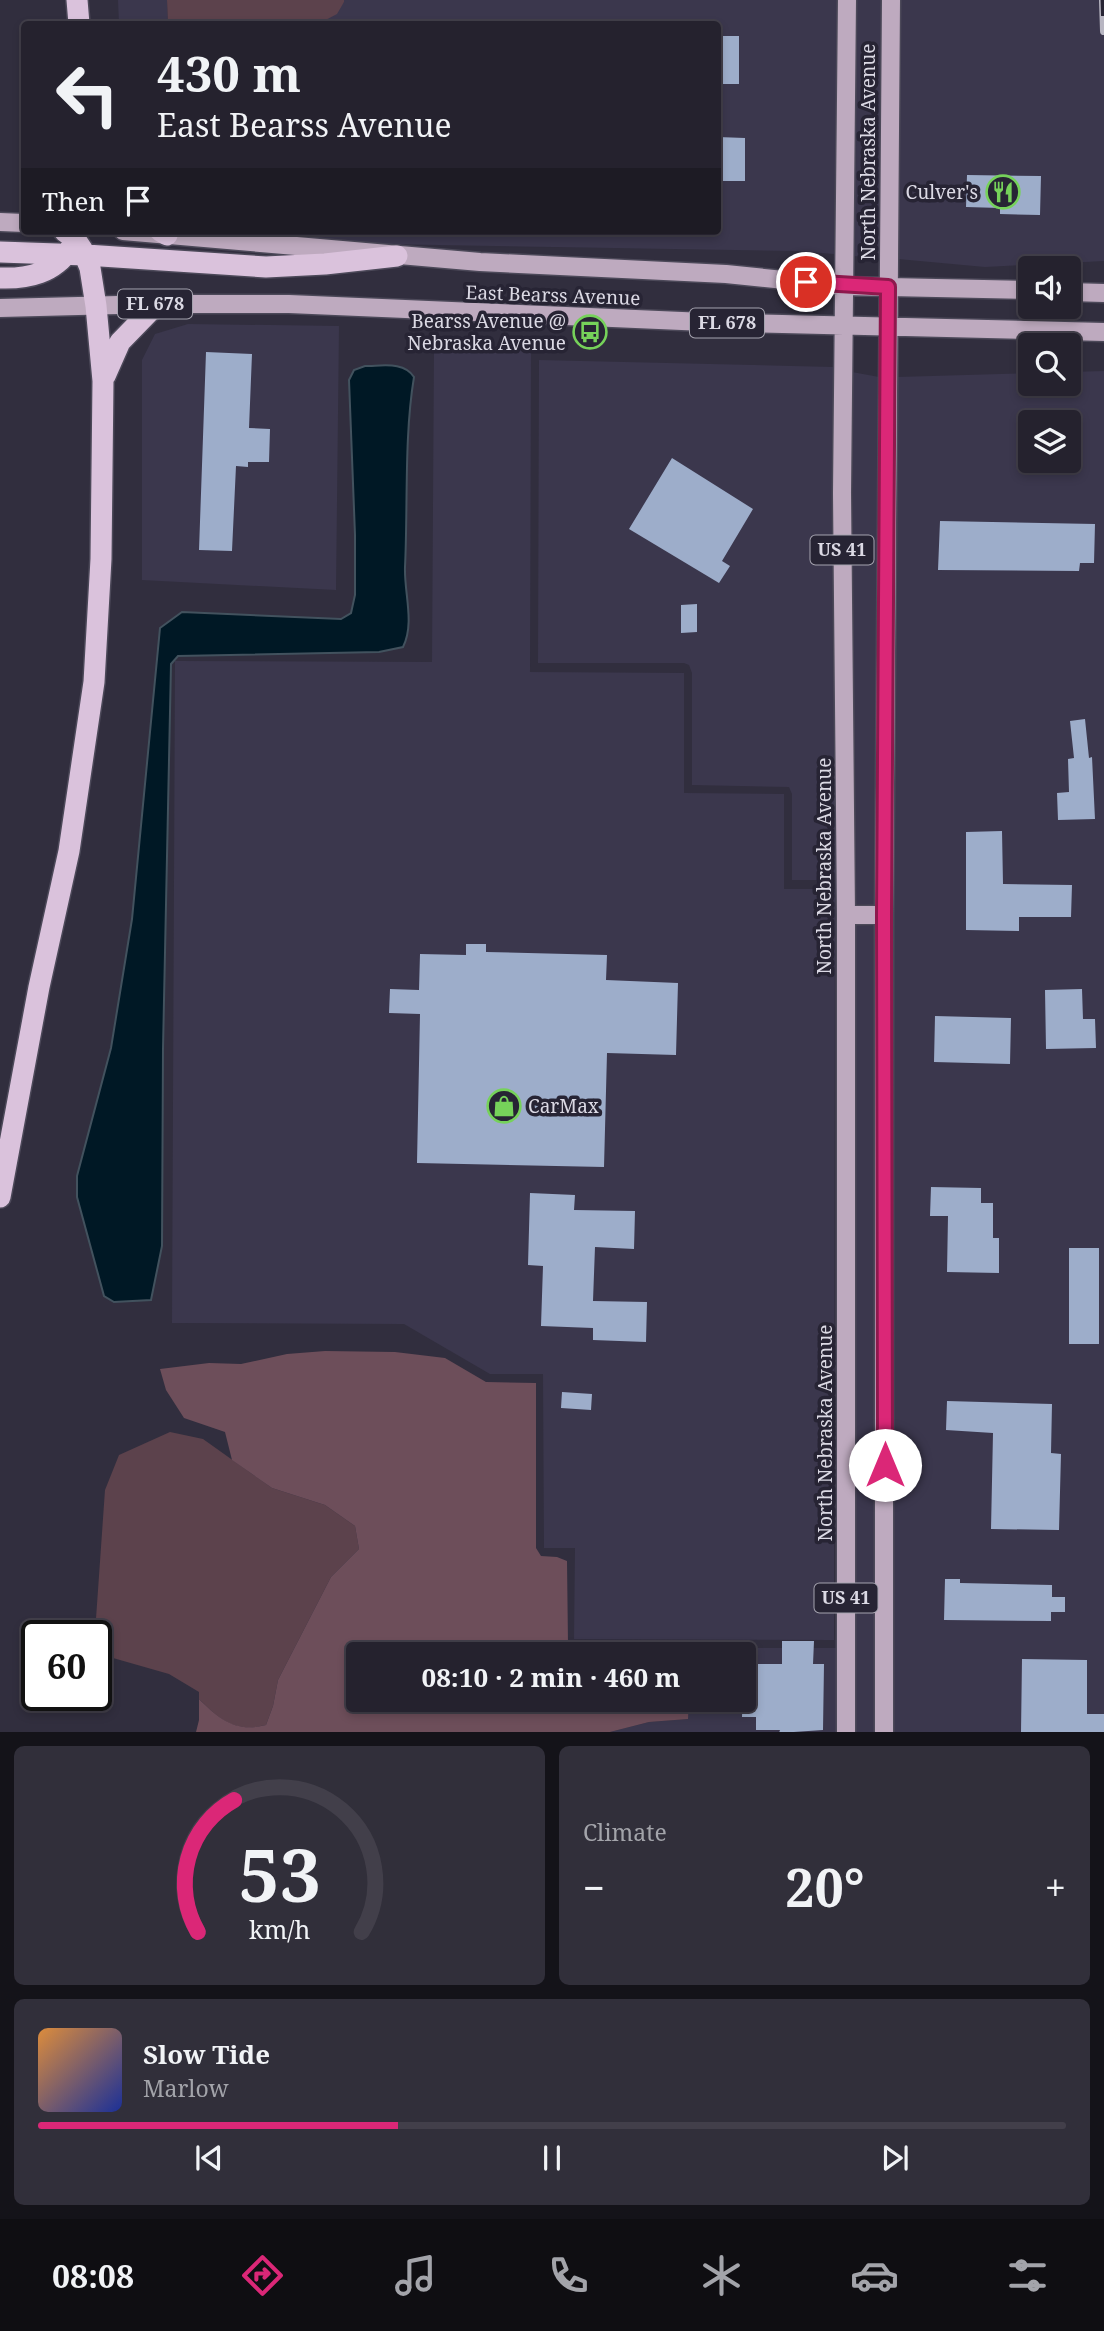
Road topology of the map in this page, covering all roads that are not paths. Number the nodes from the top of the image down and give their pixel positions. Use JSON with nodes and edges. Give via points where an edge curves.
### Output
{"nodes":[{"id":1,"x":77,"y":0,"type":"edge"},
{"id":2,"x":847,"y":0,"type":"edge"},
{"id":3,"x":891,"y":0,"type":"edge"},
{"id":4,"x":79,"y":21,"type":"edge"},
{"id":5,"x":0,"y":222,"type":"edge"},
{"id":6,"x":21,"y":223,"type":"edge"},
{"id":7,"x":184,"y":235,"type":"edge"},
{"id":8,"x":74,"y":242,"type":"edge"},
{"id":9,"x":0,"y":252,"type":"edge"},
{"id":10,"x":397,"y":256,"type":"junction"},
{"id":11,"x":0,"y":278,"type":"edge"},
{"id":12,"x":843,"y":286,"type":"junction"},
{"id":13,"x":888,"y":287,"type":"junction"},
{"id":14,"x":1018,"y":290,"type":"edge"},
{"id":15,"x":1081,"y":292,"type":"edge"},
{"id":16,"x":1104,"y":293,"type":"edge"},
{"id":17,"x":157,"y":304,"type":"junction"},
{"id":18,"x":96,"y":306,"type":"junction"},
{"id":19,"x":0,"y":308,"type":"edge"},
{"id":20,"x":888,"y":326,"type":"junction"},
{"id":21,"x":842,"y":327,"type":"junction"},
{"id":22,"x":1104,"y":332,"type":"edge"},
{"id":23,"x":103,"y":381,"type":"junction"},
{"id":24,"x":846,"y":915,"type":"junction"},
{"id":25,"x":884,"y":915,"type":"junction"},
{"id":26,"x":0,"y":1197,"type":"edge"},
{"id":27,"x":846,"y":1464,"type":"junction"},
{"id":28,"x":885,"y":1465,"type":"junction"},
{"id":29,"x":846,"y":1732,"type":"edge"},
{"id":30,"x":884,"y":1732,"type":"edge"}],
"edges":[{"from":1,"to":4,"type":"highway"},
{"from":2,"to":12,"type":"main road","name":"North Nebraska Avenue","number":"US 41"},
{"from":3,"to":13,"type":"main road","name":"North Nebraska Avenue","number":"US 41"},
{"from":5,"to":6,"type":"main road"},
{"from":7,"to":10,"type":"main road","name":"East Bearss Avenue"},
{"from":8,"to":9,"type":"highway"},
{"from":8,"to":10,"type":"highway","via":[[266,267]]},
{"from":8,"to":11,"type":"highway","via":[[44,272]]},
{"from":8,"to":18,"type":"highway","via":[[90,268]]},
{"from":10,"to":12,"type":"main road","name":"East Bearss Avenue","via":[[726,274]]},
{"from":12,"to":13,"type":"main road","name":"East Bearss Avenue"},
{"from":12,"to":21,"type":"main road","name":"North Nebraska Avenue","number":"US 41"},
{"from":13,"to":14,"type":"main road","name":"East Bearss Avenue"},
{"from":13,"to":20,"type":"main road","name":"North Nebraska Avenue","number":"US 41"},
{"from":15,"to":16,"type":"main road"},
{"from":17,"to":18,"type":"main road","name":"East Bearss Avenue","number":"FL 678"},
{"from":17,"to":21,"type":"main road","name":"East Bearss Avenue","number":"FL 678","via":[[289,304]]},
{"from":17,"to":23,"type":"highway","via":[[120,342]]},
{"from":18,"to":19,"type":"main road","name":"East Bearss Avenue","number":"FL 678"},
{"from":18,"to":23,"type":"highway"},
{"from":20,"to":21,"type":"main road","name":"East Bearss Avenue","number":"FL 678"},
{"from":20,"to":22,"type":"main road","name":"East Bearss Avenue"},
{"from":20,"to":25,"type":"main road","name":"North Nebraska Avenue","number":"US 41"},
{"from":21,"to":24,"type":"main road","name":"North Nebraska Avenue","number":"US 41"},
{"from":23,"to":26,"type":"highway","via":[[94,682],[69,851]]},
{"from":24,"to":25,"type":"main road"},
{"from":24,"to":27,"type":"main road","name":"North Nebraska Avenue","number":"US 41"},
{"from":25,"to":28,"type":"main road","name":"North Nebraska Avenue","number":"US 41"},
{"from":27,"to":28,"type":"street"},
{"from":27,"to":29,"type":"main road","name":"North Nebraska Avenue","number":"US 41"},
{"from":28,"to":30,"type":"main road","name":"North Nebraska Avenue","number":"US 41"}]}
